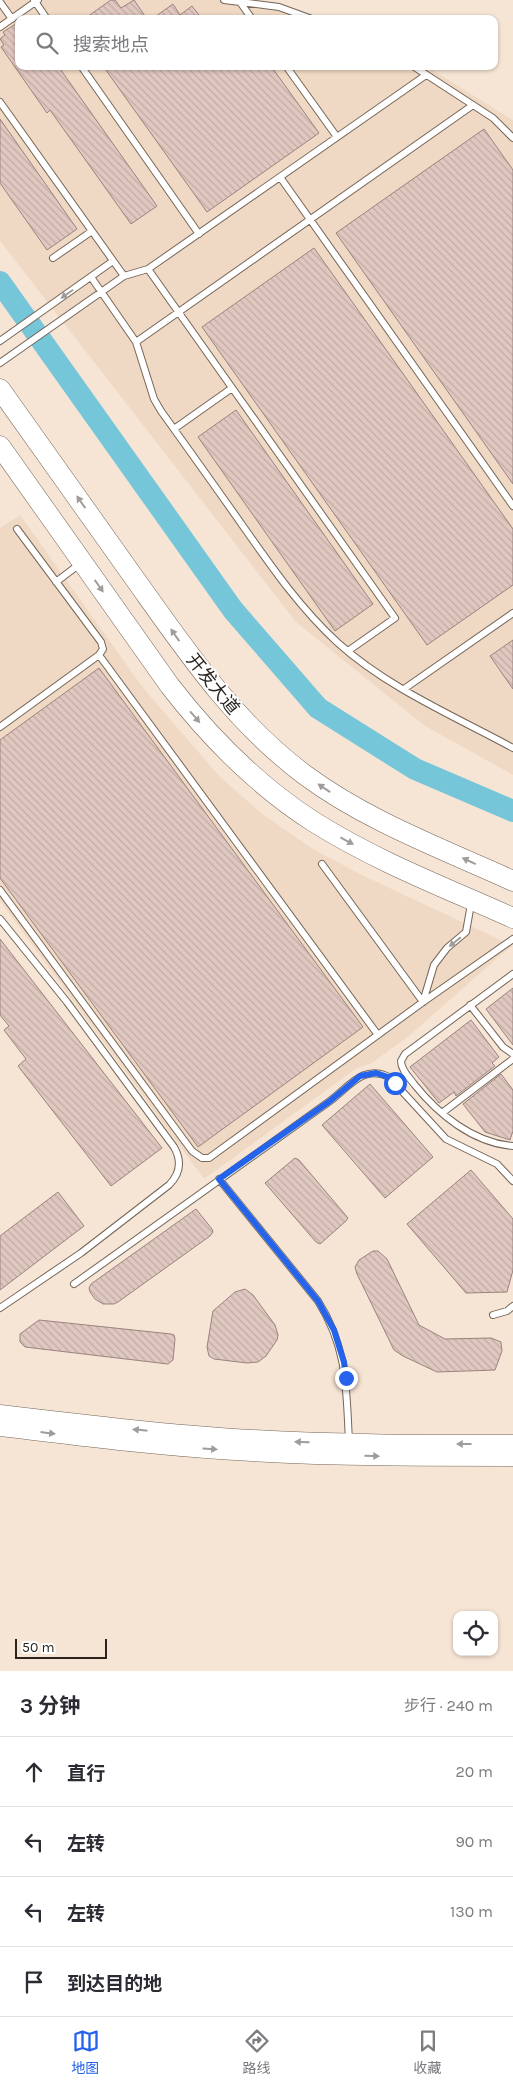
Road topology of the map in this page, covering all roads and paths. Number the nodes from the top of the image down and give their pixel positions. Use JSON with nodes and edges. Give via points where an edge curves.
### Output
{"nodes":[{"id":1,"x":224,"y":0,"type":"edge"},
{"id":2,"x":36,"y":1,"type":"edge"},
{"id":3,"x":0,"y":2,"type":"edge"},
{"id":4,"x":240,"y":2,"type":"junction"},
{"id":5,"x":17,"y":15,"type":"edge"},
{"id":6,"x":45,"y":15,"type":"edge"},
{"id":7,"x":249,"y":15,"type":"edge"},
{"id":8,"x":300,"y":15,"type":"edge"},
{"id":9,"x":15,"y":17,"type":"edge"},
{"id":10,"x":12,"y":19,"type":"junction"},
{"id":11,"x":0,"y":27,"type":"edge"},
{"id":12,"x":84,"y":70,"type":"edge"},
{"id":13,"x":289,"y":70,"type":"edge"},
{"id":14,"x":419,"y":70,"type":"edge"},
{"id":15,"x":426,"y":75,"type":"junction"},
{"id":16,"x":0,"y":102,"type":"edge"},
{"id":17,"x":473,"y":105,"type":"junction"},
{"id":18,"x":337,"y":138,"type":"junction"},
{"id":19,"x":513,"y":138,"type":"edge"},
{"id":20,"x":280,"y":178,"type":"junction"},
{"id":21,"x":310,"y":220,"type":"junction"},
{"id":22,"x":92,"y":231,"type":"junction"},
{"id":23,"x":199,"y":234,"type":"junction"},
{"id":24,"x":53,"y":258,"type":"dead end"},
{"id":25,"x":113,"y":261,"type":"junction"},
{"id":26,"x":148,"y":270,"type":"junction"},
{"id":27,"x":124,"y":276,"type":"junction"},
{"id":28,"x":90,"y":277,"type":"junction"},
{"id":29,"x":101,"y":292,"type":"junction"},
{"id":30,"x":179,"y":312,"type":"junction"},
{"id":31,"x":0,"y":341,"type":"edge"},
{"id":32,"x":136,"y":342,"type":"junction"},
{"id":33,"x":0,"y":364,"type":"edge"},
{"id":34,"x":232,"y":388,"type":"junction"},
{"id":35,"x":0,"y":389,"type":"edge"},
{"id":36,"x":174,"y":429,"type":"junction"},
{"id":37,"x":0,"y":446,"type":"edge"},
{"id":38,"x":513,"y":506,"type":"edge"},
{"id":39,"x":17,"y":529,"type":"dead end"},
{"id":40,"x":82,"y":562,"type":"junction"},
{"id":41,"x":56,"y":582,"type":"junction"},
{"id":42,"x":513,"y":613,"type":"edge"},
{"id":43,"x":348,"y":651,"type":"junction"},
{"id":44,"x":99,"y":655,"type":"junction"},
{"id":45,"x":404,"y":689,"type":"junction"},
{"id":46,"x":0,"y":727,"type":"edge"},
{"id":47,"x":513,"y":748,"type":"edge"},
{"id":48,"x":322,"y":864,"type":"dead end"},
{"id":49,"x":513,"y":881,"type":"edge"},
{"id":50,"x":0,"y":890,"type":"edge"},
{"id":51,"x":472,"y":899,"type":"junction"},
{"id":52,"x":513,"y":918,"type":"edge"},
{"id":53,"x":0,"y":919,"type":"edge"},
{"id":54,"x":513,"y":939,"type":"edge"},
{"id":55,"x":513,"y":974,"type":"edge"},
{"id":56,"x":423,"y":1002,"type":"junction"},
{"id":57,"x":470,"y":1004,"type":"junction"},
{"id":58,"x":378,"y":1035,"type":"junction"},
{"id":59,"x":513,"y":1054,"type":"edge"},
{"id":60,"x":513,"y":1058,"type":"edge"},
{"id":61,"x":442,"y":1113,"type":"junction"},
{"id":62,"x":513,"y":1146,"type":"edge"},
{"id":63,"x":219,"y":1179,"type":"junction"},
{"id":64,"x":513,"y":1181,"type":"edge"},
{"id":65,"x":74,"y":1284,"type":"dead end"},
{"id":66,"x":513,"y":1306,"type":"edge"},
{"id":67,"x":0,"y":1308,"type":"edge"},
{"id":68,"x":493,"y":1315,"type":"dead end"},
{"id":69,"x":0,"y":1414,"type":"edge"},
{"id":70,"x":0,"y":1427,"type":"edge"},
{"id":71,"x":513,"y":1444,"type":"edge"},
{"id":72,"x":349,"y":1450,"type":"junction"},
{"id":73,"x":513,"y":1456,"type":"edge"}],
"edges":[{"from":1,"to":4,"type":"lane"},
{"from":2,"to":5,"type":"lane"},
{"from":2,"to":6,"type":"lane"},
{"from":3,"to":10,"type":"lane"},
{"from":4,"to":7,"type":"lane"},
{"from":4,"to":8,"type":"lane"},
{"from":9,"to":10,"type":"lane"},
{"from":10,"to":11,"type":"lane"},
{"from":12,"to":23,"type":"lane"},
{"from":13,"to":18,"type":"lane"},
{"from":14,"to":15,"type":"lane"},
{"from":15,"to":17,"type":"lane"},
{"from":15,"to":18,"type":"lane"},
{"from":16,"to":22,"type":"lane"},
{"from":17,"to":19,"type":"lane","via":[[504,126]]},
{"from":17,"to":21,"type":"lane"},
{"from":18,"to":20,"type":"lane"},
{"from":20,"to":21,"type":"lane"},
{"from":20,"to":23,"type":"lane"},
{"from":21,"to":30,"type":"lane"},
{"from":21,"to":38,"type":"lane"},
{"from":22,"to":24,"type":"lane"},
{"from":22,"to":25,"type":"lane"},
{"from":23,"to":26,"type":"lane"},
{"from":25,"to":27,"type":"lane"},
{"from":25,"to":28,"type":"lane"},
{"from":26,"to":27,"type":"lane"},
{"from":26,"to":30,"type":"lane"},
{"from":27,"to":29,"type":"lane"},
{"from":28,"to":29,"type":"lane"},
{"from":28,"to":31,"type":"lane","one_way":true},
{"from":29,"to":32,"type":"lane"},
{"from":29,"to":33,"type":"lane"},
{"from":30,"to":32,"type":"lane"},
{"from":30,"to":34,"type":"lane"},
{"from":32,"to":36,"type":"lane","via":[[154,398]]},
{"from":34,"to":36,"type":"lane"},
{"from":34,"to":43,"type":"lane","via":[[396,618]]},
{"from":49,"to":35,"type":"main road","name":"开发大道","one_way":true,"via":[[358,809],[306,776],[259,736],[197,667]]},
{"from":36,"to":43,"type":"lane","via":[[280,579],[307,613]]},
{"from":37,"to":40,"type":"main road","name":"开发大道"},
{"from":39,"to":41,"type":"lane"},
{"from":40,"to":41,"type":"lane"},
{"from":40,"to":51,"type":"main road","name":"开发大道","one_way":true,"via":[[190,712],[260,782],[342,838]]},
{"from":41,"to":44,"type":"lane","via":[[101,642],[103,649]]},
{"from":42,"to":45,"type":"lane"},
{"from":43,"to":45,"type":"lane"},
{"from":44,"to":46,"type":"lane"},
{"from":44,"to":58,"type":"lane"},
{"from":45,"to":47,"type":"lane"},
{"from":48,"to":56,"type":"lane"},
{"from":50,"to":58,"type":"lane","via":[[192,1150],[202,1158],[214,1155]]},
{"from":51,"to":52,"type":"main road","name":"开发大道"},
{"from":51,"to":56,"type":"lane","one_way":true,"via":[[466,932],[434,965]]},
{"from":53,"to":67,"type":"lane","via":[[67,1002],[174,1147],[179,1165],[169,1185],[81,1253]]},
{"from":54,"to":56,"type":"lane"},
{"from":55,"to":57,"type":"lane"},
{"from":56,"to":58,"type":"lane"},
{"from":57,"to":59,"type":"lane","via":[[503,1047]]},
{"from":57,"to":61,"type":"lane","via":[[405,1054],[401,1061],[423,1095]]},
{"from":60,"to":61,"type":"lane"},
{"from":61,"to":62,"type":"lane","via":[[468,1132]]},
{"from":63,"to":64,"type":"lane","via":[[360,1076],[376,1073],[392,1080],[446,1139],[497,1164]]},
{"from":63,"to":65,"type":"lane"},
{"from":63,"to":72,"type":"lane","via":[[327,1315],[344,1362]]},
{"from":66,"to":68,"type":"lane"},
{"from":72,"to":69,"type":"main road","one_way":true},
{"from":70,"to":72,"type":"main road","one_way":true,"via":[[202,1449]]},
{"from":71,"to":72,"type":"main road","one_way":true},
{"from":72,"to":73,"type":"main road","one_way":true}]}
